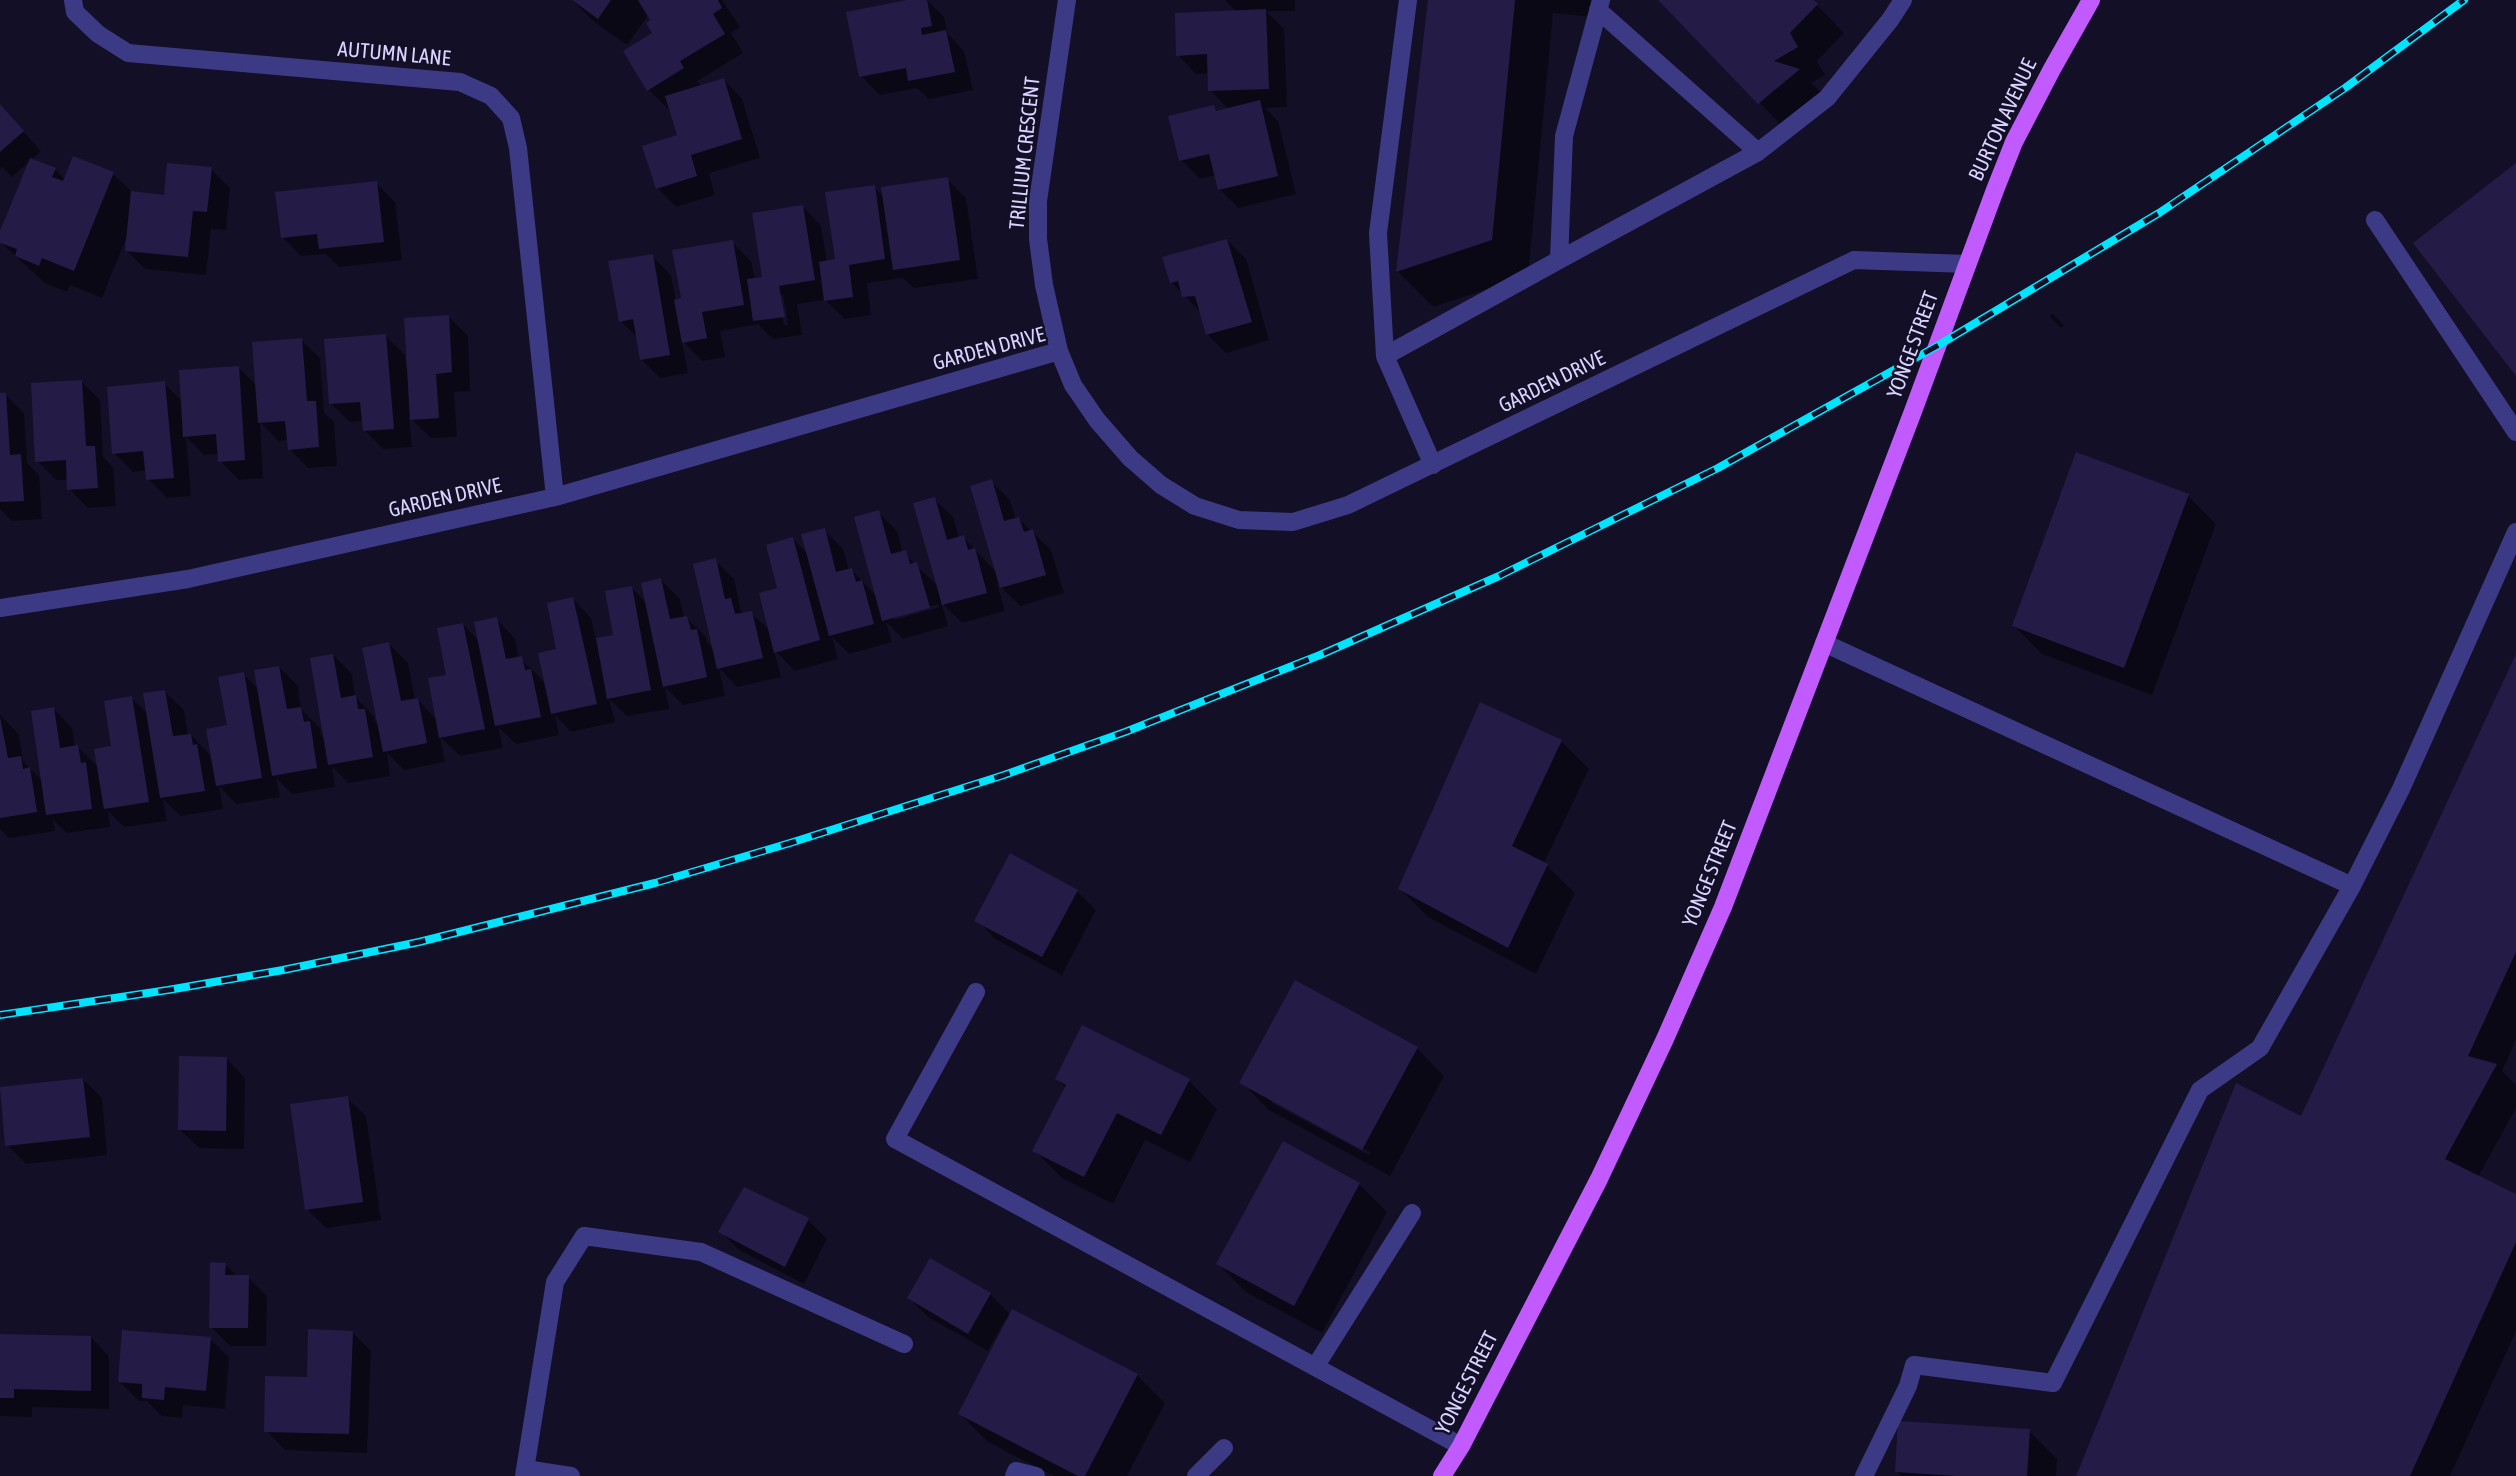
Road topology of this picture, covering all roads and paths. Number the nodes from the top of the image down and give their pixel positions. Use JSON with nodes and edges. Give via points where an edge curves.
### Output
{"nodes":[{"id":1,"x":73,"y":0,"type":"edge"},
{"id":2,"x":1067,"y":0,"type":"edge"},
{"id":3,"x":1408,"y":0,"type":"edge"},
{"id":4,"x":1903,"y":0,"type":"edge"},
{"id":5,"x":2091,"y":0,"type":"edge"},
{"id":6,"x":1599,"y":5,"type":"edge"},
{"id":7,"x":1758,"y":152,"type":"junction"},
{"id":8,"x":2375,"y":220,"type":"dead end"},
{"id":9,"x":1559,"y":260,"type":"junction"},
{"id":10,"x":1967,"y":264,"type":"junction"},
{"id":11,"x":1059,"y":351,"type":"junction"},
{"id":12,"x":1385,"y":356,"type":"junction"},
{"id":13,"x":2516,"y":432,"type":"edge"},
{"id":14,"x":1433,"y":465,"type":"junction"},
{"id":15,"x":555,"y":497,"type":"junction"},
{"id":16,"x":2516,"y":532,"type":"edge"},
{"id":17,"x":0,"y":608,"type":"edge"},
{"id":18,"x":1824,"y":643,"type":"junction"},
{"id":19,"x":2352,"y":886,"type":"junction"},
{"id":20,"x":976,"y":992,"type":"dead end"},
{"id":21,"x":1412,"y":1213,"type":"dead end"},
{"id":22,"x":904,"y":1344,"type":"dead end"},
{"id":23,"x":1315,"y":1367,"type":"junction"},
{"id":24,"x":1461,"y":1446,"type":"junction"},
{"id":25,"x":1224,"y":1448,"type":"dead end"},
{"id":26,"x":525,"y":1473,"type":"edge"},
{"id":27,"x":571,"y":1476,"type":"edge"},
{"id":28,"x":1014,"y":1476,"type":"edge"},
{"id":29,"x":1036,"y":1476,"type":"edge"},
{"id":30,"x":1196,"y":1476,"type":"edge"},
{"id":31,"x":1443,"y":1476,"type":"edge"},
{"id":32,"x":1864,"y":1476,"type":"edge"}],
"edges":[{"from":1,"to":15,"type":"street","name":"AUTUMN LANE","via":[[75,12],[98,34],[128,52],[460,82],[491,96],[511,118],[518,148]]},
{"from":2,"to":11,"type":"street","name":"TRILLIUM CRESCENT","via":[[1038,201],[1044,285]]},
{"from":3,"to":12,"type":"street","via":[[1378,233]]},
{"from":4,"to":7,"type":"street","via":[[1827,98]]},
{"from":5,"to":10,"type":"main road","name":"BURTON AVENUE","via":[[2014,142]]},
{"from":6,"to":7,"type":"street"},
{"from":6,"to":9,"type":"street","via":[[1564,136]]},
{"from":7,"to":9,"type":"street"},
{"from":8,"to":13,"type":"street"},
{"from":9,"to":12,"type":"street"},
{"from":10,"to":14,"type":"street","name":"GARDEN DRIVE","via":[[1854,260]]},
{"from":10,"to":18,"type":"main road","name":"YONGE STREET"},
{"from":11,"to":14,"type":"street","name":"GARDEN DRIVE","via":[[1073,385],[1130,458],[1195,506],[1239,520],[1293,522],[1348,505]]},
{"from":11,"to":15,"type":"street","name":"GARDEN DRIVE"},
{"from":12,"to":14,"type":"street"},
{"from":15,"to":17,"type":"street","name":"GARDEN DRIVE","via":[[188,579]]},
{"from":16,"to":19,"type":"street","via":[[2401,789]]},
{"from":18,"to":19,"type":"street"},
{"from":18,"to":24,"type":"main road","name":"YONGE STREET","via":[[1723,907],[1665,1039],[1599,1179]]},
{"from":19,"to":32,"type":"street","via":[[2260,1048],[2200,1090],[2053,1383],[1914,1365]]},
{"from":20,"to":23,"type":"street","via":[[895,1139]]},
{"from":21,"to":23,"type":"street"},
{"from":22,"to":26,"type":"street","via":[[701,1252],[584,1236],[555,1282]]},
{"from":23,"to":24,"type":"street"},
{"from":24,"to":31,"type":"main road","name":"YONGE STREET"},
{"from":25,"to":30,"type":"street"},
{"from":26,"to":27,"type":"street"},
{"from":28,"to":29,"type":"street","via":[[1016,1471]]}]}
